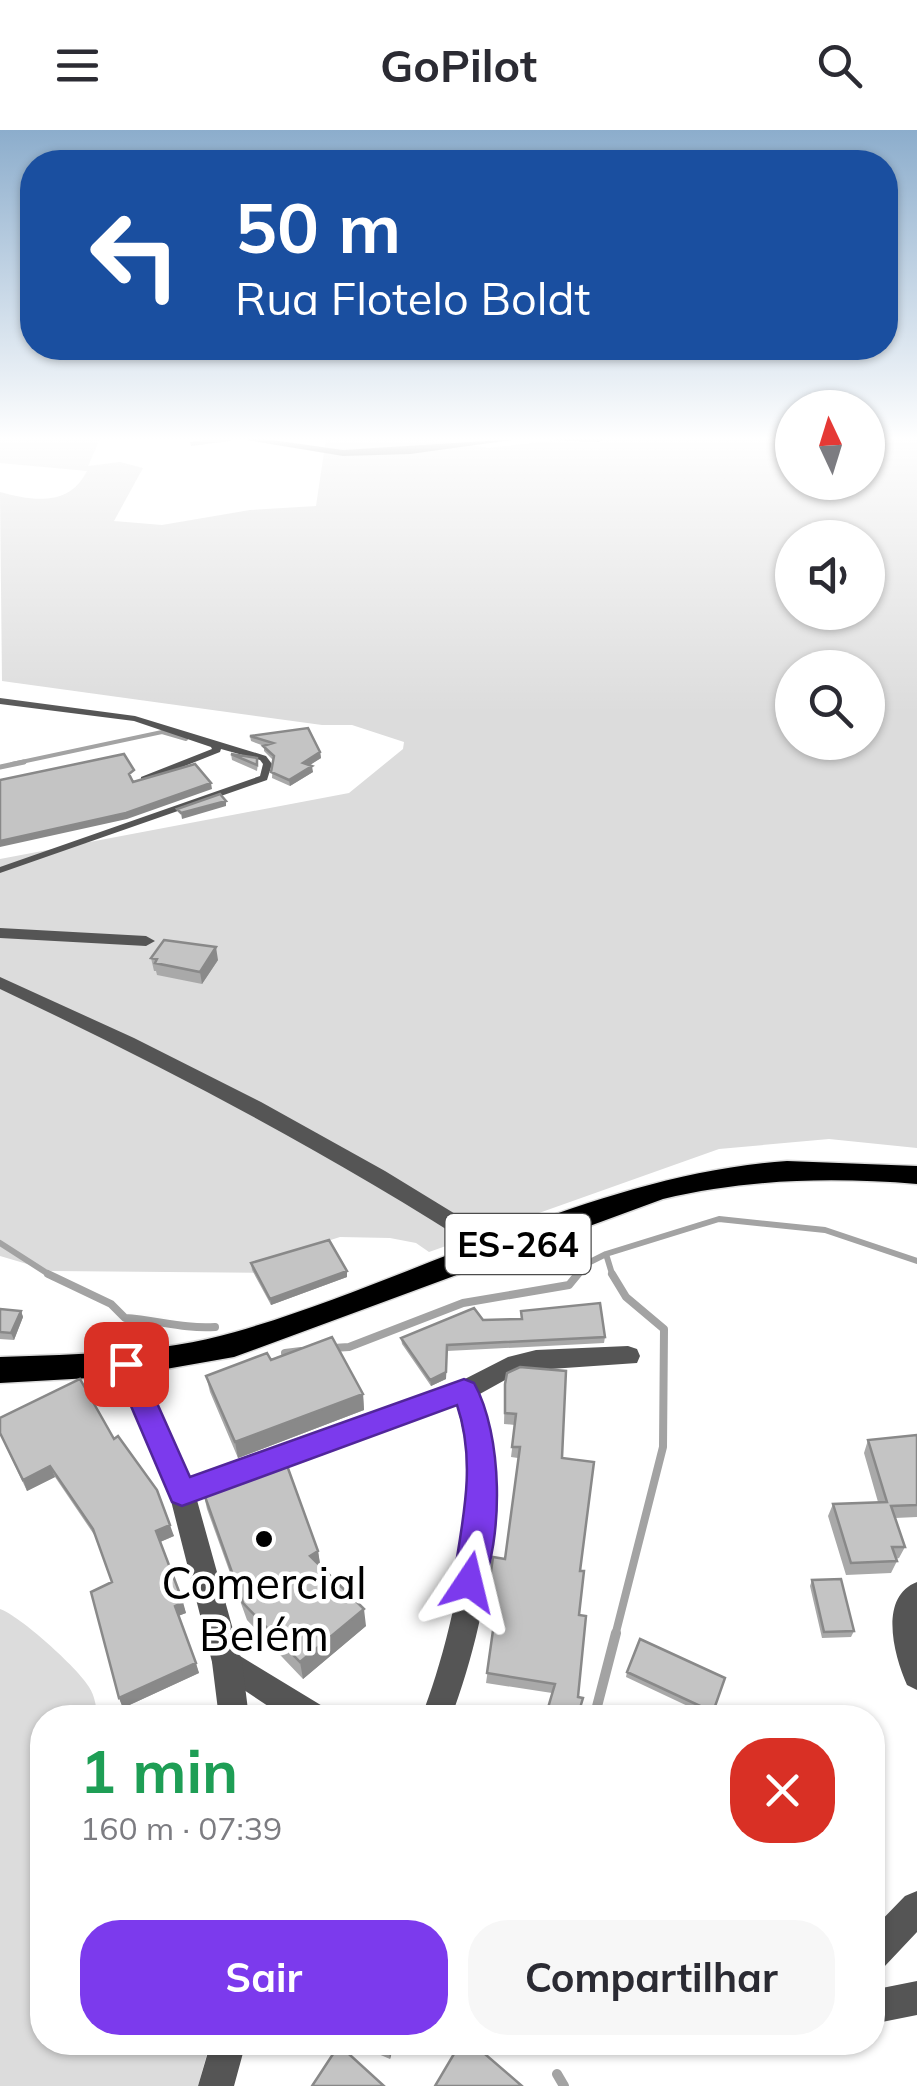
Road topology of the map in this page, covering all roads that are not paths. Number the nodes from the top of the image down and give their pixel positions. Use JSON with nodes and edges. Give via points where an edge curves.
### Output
{"nodes":[{"id":1,"x":0,"y":701,"type":"edge"},
{"id":2,"x":214,"y":745,"type":"junction"},
{"id":3,"x":137,"y":782,"type":"edge"},
{"id":4,"x":0,"y":870,"type":"edge"},
{"id":5,"x":0,"y":933,"type":"edge"},
{"id":6,"x":146,"y":941,"type":"dead end"},
{"id":7,"x":0,"y":982,"type":"edge"},
{"id":8,"x":917,"y":1175,"type":"edge"},
{"id":9,"x":498,"y":1250,"type":"junction"},
{"id":10,"x":628,"y":1356,"type":"dead end"},
{"id":11,"x":126,"y":1364,"type":"junction"},
{"id":12,"x":0,"y":1370,"type":"edge"},
{"id":13,"x":464,"y":1391,"type":"junction"},
{"id":14,"x":182,"y":1493,"type":"junction"},
{"id":15,"x":917,"y":1595,"type":"edge"},
{"id":16,"x":228,"y":1662,"type":"junction"},
{"id":17,"x":917,"y":1675,"type":"edge"},
{"id":18,"x":233,"y":1705,"type":"edge"},
{"id":19,"x":292,"y":1705,"type":"edge"},
{"id":20,"x":440,"y":1705,"type":"edge"},
{"id":21,"x":917,"y":1908,"type":"edge"},
{"id":22,"x":885,"y":1942,"type":"edge"},
{"id":23,"x":917,"y":1998,"type":"edge"},
{"id":24,"x":885,"y":2004,"type":"edge"},
{"id":25,"x":225,"y":2055,"type":"edge"},
{"id":26,"x":216,"y":2086,"type":"edge"}],
"edges":[{"from":1,"to":2,"type":"lane","via":[[135,719]]},
{"from":2,"to":3,"type":"lane","via":[[202,760]]},
{"from":2,"to":4,"type":"lane","via":[[263,758],[264,778]]},
{"from":5,"to":6,"type":"street"},
{"from":7,"to":9,"type":"street","via":[[343,1156]]},
{"from":8,"to":9,"type":"main road","number":"ES-264","via":[[805,1166],[737,1172],[658,1190]]},
{"from":9,"to":11,"type":"main road","number":"ES-264","via":[[234,1345]]},
{"from":10,"to":13,"type":"street","via":[[536,1360]]},
{"from":11,"to":12,"type":"main road","number":"ES-264"},
{"from":11,"to":14,"type":"street"},
{"from":13,"to":14,"type":"street"},
{"from":13,"to":20,"type":"street","via":[[478,1427],[483,1488],[458,1644]]},
{"from":14,"to":16,"type":"street"},
{"from":15,"to":17,"type":"street","via":[[906,1619]]},
{"from":16,"to":18,"type":"street"},
{"from":16,"to":19,"type":"street"},
{"from":21,"to":22,"type":"street"},
{"from":23,"to":24,"type":"street"},
{"from":25,"to":26,"type":"street"}]}
